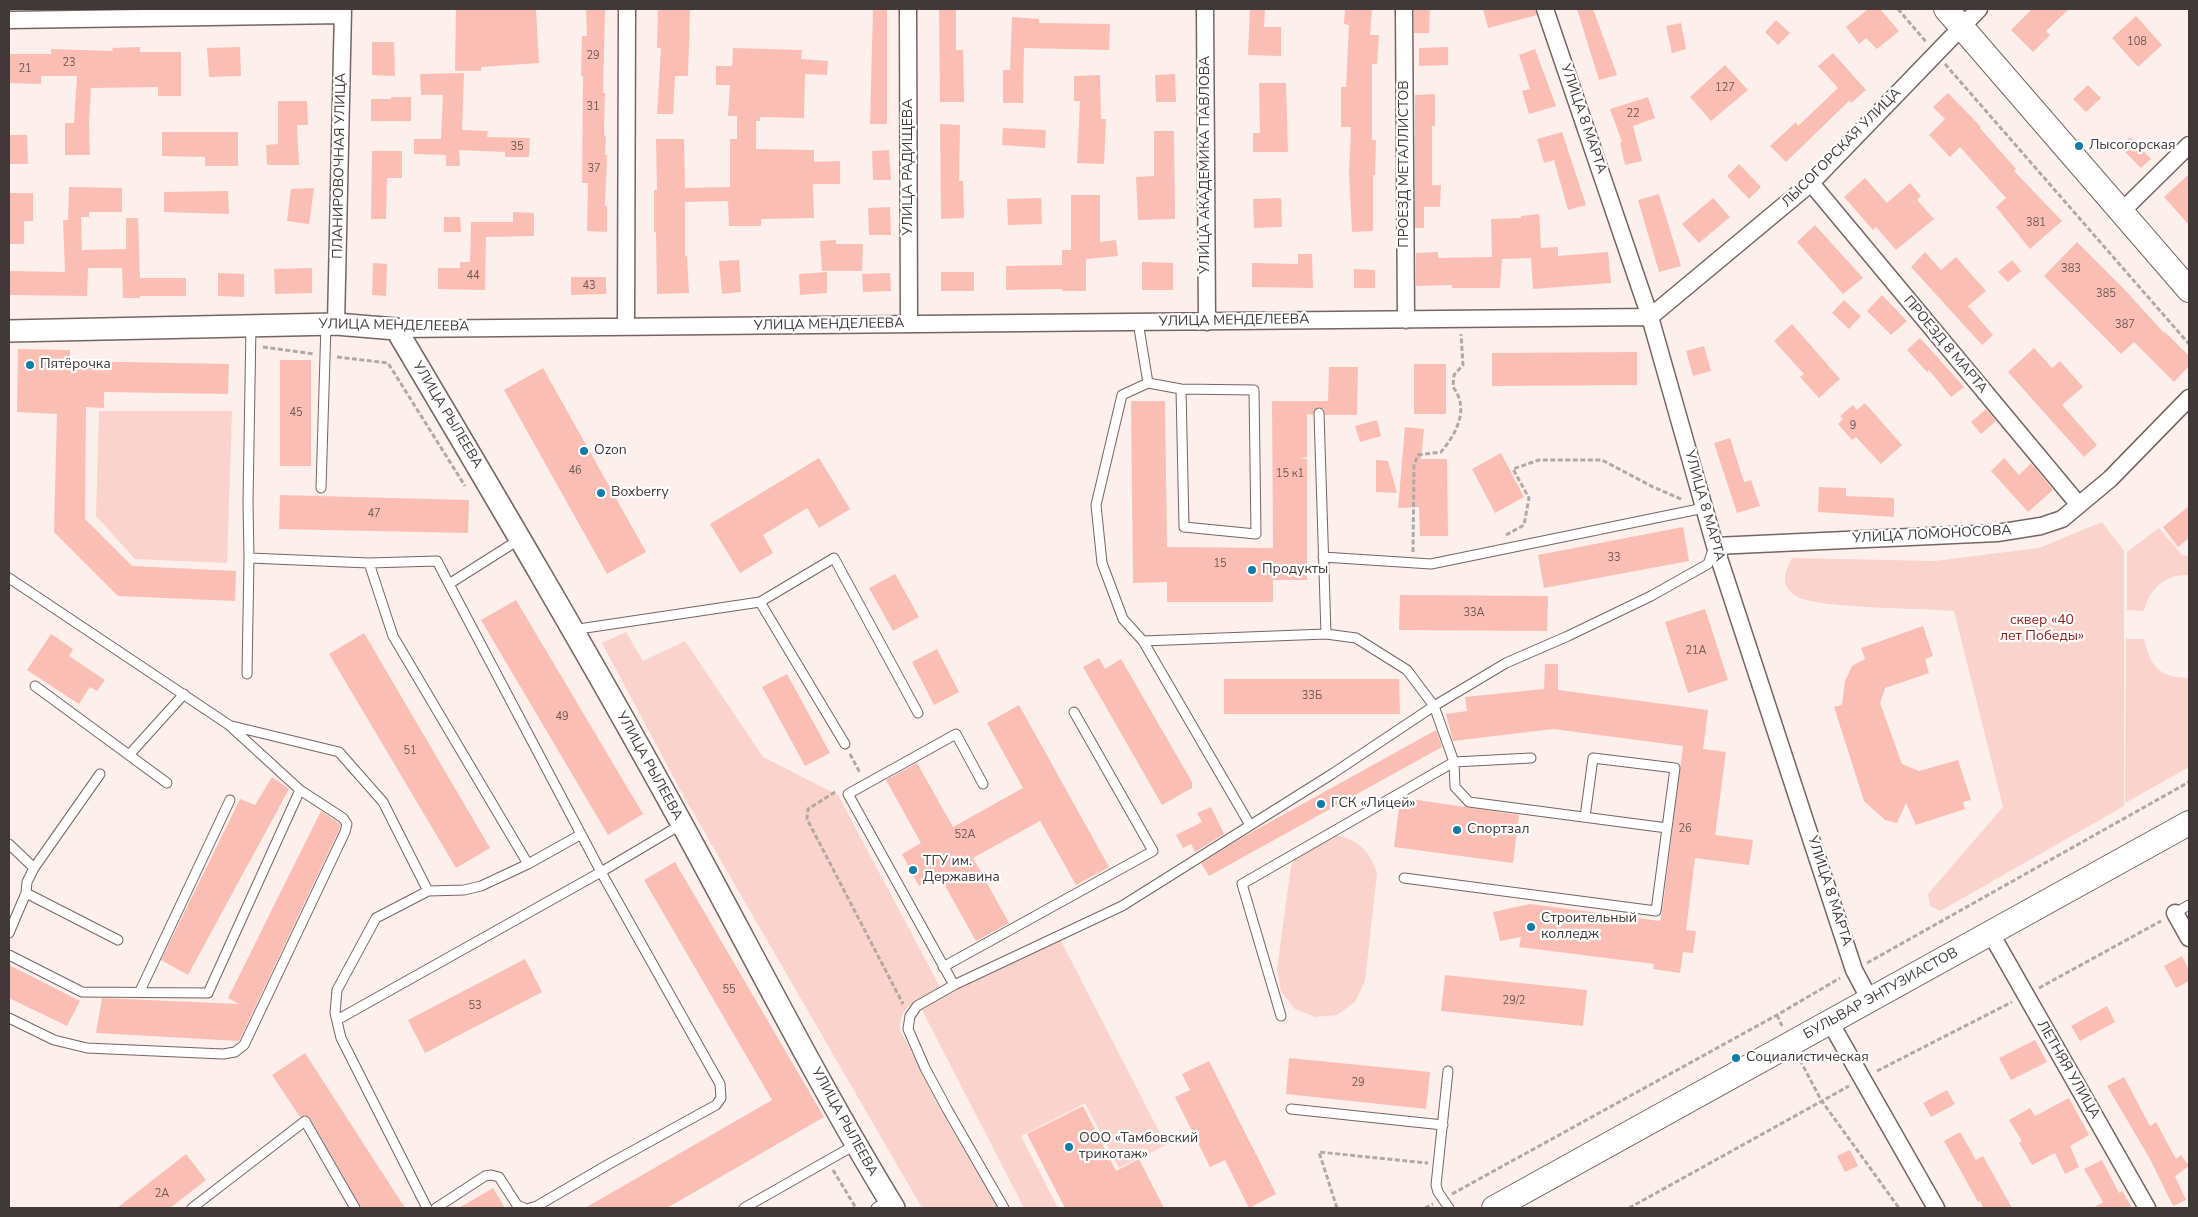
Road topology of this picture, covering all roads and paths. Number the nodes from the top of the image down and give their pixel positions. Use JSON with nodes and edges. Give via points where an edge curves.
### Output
{"nodes":[{"id":1,"x":627,"y":9,"type":"edge"},
{"id":2,"x":908,"y":9,"type":"edge"},
{"id":3,"x":1205,"y":9,"type":"edge"},
{"id":4,"x":1404,"y":9,"type":"edge"},
{"id":5,"x":1545,"y":9,"type":"edge"},
{"id":6,"x":1898,"y":9,"type":"edge"},
{"id":7,"x":1946,"y":9,"type":"edge"},
{"id":8,"x":1980,"y":9,"type":"edge"},
{"id":9,"x":343,"y":12,"type":"edge"},
{"id":10,"x":9,"y":20,"type":"edge"},
{"id":11,"x":1963,"y":28,"type":"junction"},
{"id":12,"x":1936,"y":54,"type":"junction"},
{"id":13,"x":2189,"y":145,"type":"edge"},
{"id":14,"x":1810,"y":183,"type":"junction"},
{"id":15,"x":2121,"y":212,"type":"junction"},
{"id":16,"x":2189,"y":290,"type":"edge"},
{"id":17,"x":1650,"y":318,"type":"junction"},
{"id":18,"x":1460,"y":319,"type":"junction"},
{"id":19,"x":1406,"y":320,"type":"junction"},
{"id":20,"x":1138,"y":322,"type":"junction"},
{"id":21,"x":1207,"y":322,"type":"junction"},
{"id":22,"x":331,"y":324,"type":"junction"},
{"id":23,"x":909,"y":324,"type":"junction"},
{"id":24,"x":250,"y":325,"type":"junction"},
{"id":25,"x":626,"y":327,"type":"junction"},
{"id":26,"x":396,"y":329,"type":"junction"},
{"id":27,"x":9,"y":331,"type":"edge"},
{"id":28,"x":2189,"y":344,"type":"edge"},
{"id":29,"x":250,"y":346,"type":"junction"},
{"id":30,"x":325,"y":355,"type":"junction"},
{"id":31,"x":1148,"y":383,"type":"junction"},
{"id":32,"x":1181,"y":389,"type":"junction"},
{"id":33,"x":2189,"y":398,"type":"edge"},
{"id":34,"x":1319,"y":413,"type":"dead end"},
{"id":35,"x":321,"y":488,"type":"dead end"},
{"id":36,"x":468,"y":490,"type":"dead end"},
{"id":37,"x":2079,"y":506,"type":"junction"},
{"id":38,"x":1704,"y":508,"type":"junction"},
{"id":39,"x":521,"y":539,"type":"junction"},
{"id":40,"x":1499,"y":539,"type":"dead end"},
{"id":41,"x":1715,"y":546,"type":"junction"},
{"id":42,"x":1324,"y":556,"type":"junction"},
{"id":43,"x":249,"y":558,"type":"junction"},
{"id":44,"x":368,"y":562,"type":"junction"},
{"id":45,"x":1413,"y":563,"type":"junction"},
{"id":46,"x":9,"y":578,"type":"edge"},
{"id":47,"x":449,"y":584,"type":"junction"},
{"id":48,"x":760,"y":602,"type":"junction"},
{"id":49,"x":572,"y":630,"type":"junction"},
{"id":50,"x":1326,"y":634,"type":"junction"},
{"id":51,"x":1143,"y":641,"type":"junction"},
{"id":52,"x":247,"y":674,"type":"dead end"},
{"id":53,"x":36,"y":686,"type":"dead end"},
{"id":54,"x":184,"y":694,"type":"junction"},
{"id":55,"x":1434,"y":706,"type":"junction"},
{"id":56,"x":1074,"y":712,"type":"dead end"},
{"id":57,"x":918,"y":713,"type":"dead end"},
{"id":58,"x":229,"y":725,"type":"junction"},
{"id":59,"x":845,"y":744,"type":"joint"},
{"id":60,"x":130,"y":755,"type":"junction"},
{"id":61,"x":1532,"y":758,"type":"dead end"},
{"id":62,"x":1454,"y":762,"type":"junction"},
{"id":63,"x":100,"y":774,"type":"dead end"},
{"id":64,"x":862,"y":776,"type":"dead end"},
{"id":65,"x":2189,"y":782,"type":"edge"},
{"id":66,"x":167,"y":783,"type":"dead end"},
{"id":67,"x":983,"y":784,"type":"dead end"},
{"id":68,"x":300,"y":790,"type":"junction"},
{"id":69,"x":836,"y":791,"type":"dead end"},
{"id":70,"x":230,"y":800,"type":"dead end"},
{"id":71,"x":1585,"y":817,"type":"junction"},
{"id":72,"x":2189,"y":823,"type":"edge"},
{"id":73,"x":682,"y":824,"type":"junction"},
{"id":74,"x":1250,"y":825,"type":"junction"},
{"id":75,"x":1667,"y":828,"type":"junction"},
{"id":76,"x":580,"y":835,"type":"junction"},
{"id":77,"x":9,"y":844,"type":"edge"},
{"id":78,"x":528,"y":864,"type":"junction"},
{"id":79,"x":34,"y":868,"type":"junction"},
{"id":80,"x":601,"y":872,"type":"junction"},
{"id":81,"x":1404,"y":878,"type":"dead end"},
{"id":82,"x":428,"y":891,"type":"junction"},
{"id":83,"x":26,"y":893,"type":"junction"},
{"id":84,"x":2189,"y":905,"type":"edge"},
{"id":85,"x":2175,"y":913,"type":"junction"},
{"id":86,"x":1990,"y":932,"type":"junction"},
{"id":87,"x":9,"y":933,"type":"edge"},
{"id":88,"x":2189,"y":938,"type":"edge"},
{"id":89,"x":118,"y":940,"type":"dead end"},
{"id":90,"x":9,"y":955,"type":"edge"},
{"id":91,"x":944,"y":968,"type":"junction"},
{"id":92,"x":1854,"y":970,"type":"junction"},
{"id":93,"x":954,"y":986,"type":"junction"},
{"id":94,"x":140,"y":992,"type":"junction"},
{"id":95,"x":2026,"y":995,"type":"junction"},
{"id":96,"x":1870,"y":1000,"type":"junction"},
{"id":97,"x":1777,"y":1015,"type":"junction"},
{"id":98,"x":910,"y":1016,"type":"junction"},
{"id":99,"x":1281,"y":1016,"type":"dead end"},
{"id":100,"x":9,"y":1018,"type":"edge"},
{"id":101,"x":337,"y":1020,"type":"junction"},
{"id":102,"x":1830,"y":1022,"type":"junction"},
{"id":103,"x":1792,"y":1044,"type":"junction"},
{"id":104,"x":1448,"y":1071,"type":"dead end"},
{"id":105,"x":1862,"y":1079,"type":"junction"},
{"id":106,"x":1821,"y":1100,"type":"junction"},
{"id":107,"x":1291,"y":1109,"type":"dead end"},
{"id":108,"x":1443,"y":1125,"type":"junction"},
{"id":109,"x":855,"y":1144,"type":"junction"},
{"id":110,"x":827,"y":1162,"type":"junction"},
{"id":111,"x":1439,"y":1164,"type":"junction"},
{"id":112,"x":1443,"y":1199,"type":"junction"},
{"id":113,"x":886,"y":1206,"type":"edge"},
{"id":114,"x":192,"y":1208,"type":"edge"},
{"id":115,"x":355,"y":1208,"type":"edge"},
{"id":116,"x":427,"y":1208,"type":"edge"},
{"id":117,"x":436,"y":1208,"type":"edge"},
{"id":118,"x":524,"y":1208,"type":"edge"},
{"id":119,"x":530,"y":1208,"type":"edge"},
{"id":120,"x":744,"y":1208,"type":"edge"},
{"id":121,"x":856,"y":1208,"type":"edge"},
{"id":122,"x":1004,"y":1208,"type":"edge"},
{"id":123,"x":1337,"y":1208,"type":"edge"},
{"id":124,"x":1425,"y":1208,"type":"edge"},
{"id":125,"x":1449,"y":1208,"type":"edge"},
{"id":126,"x":1494,"y":1208,"type":"edge"},
{"id":127,"x":1629,"y":1208,"type":"edge"},
{"id":128,"x":1899,"y":1208,"type":"edge"},
{"id":129,"x":1936,"y":1208,"type":"edge"},
{"id":130,"x":2146,"y":1208,"type":"edge"}],
"edges":[{"from":1,"to":25,"type":"street"},
{"from":2,"to":23,"type":"street","name":"УЛИЦА РАДИЩЕВА"},
{"from":3,"to":21,"type":"street","name":"УЛИЦА АКАДЕМИКА ПАВЛОВА"},
{"from":4,"to":19,"type":"street","name":"ПРОЕЗД МЕТАЛЛИСТОВ"},
{"from":5,"to":17,"type":"street","name":"УЛИЦА 8 МАРТА"},
{"from":6,"to":12,"type":"path"},
{"from":7,"to":11,"type":"main road"},
{"from":8,"to":11,"type":"street","name":"ЛЫСОГОРСКАЯ УЛИЦА"},
{"from":9,"to":10,"type":"street"},
{"from":9,"to":22,"type":"street","name":"ПЛАНИРОВОЧНАЯ УЛИЦА"},
{"from":11,"to":12,"type":"street","name":"ЛЫСОГОРСКАЯ УЛИЦА"},
{"from":11,"to":15,"type":"main road"},
{"from":12,"to":14,"type":"street","name":"ЛЫСОГОРСКАЯ УЛИЦА"},
{"from":12,"to":28,"type":"path"},
{"from":13,"to":15,"type":"street"},
{"from":14,"to":17,"type":"street","name":"ЛЫСОГОРСКАЯ УЛИЦА"},
{"from":14,"to":37,"type":"street","name":"ПРОЕЗД 8 МАРТА"},
{"from":15,"to":16,"type":"main road"},
{"from":17,"to":18,"type":"street","name":"УЛИЦА МЕНДЕЛЕЕВА"},
{"from":17,"to":38,"type":"street","name":"УЛИЦА 8 МАРТА"},
{"from":18,"to":19,"type":"street","name":"УЛИЦА МЕНДЕЛЕЕВА"},
{"from":18,"to":45,"type":"path","via":[[1463,365],[1454,375],[1453,387],[1459,395],[1462,412],[1453,438],[1441,452],[1418,455],[1414,465]]},
{"from":19,"to":21,"type":"street","name":"УЛИЦА МЕНДЕЛЕЕВА"},
{"from":20,"to":21,"type":"street","name":"УЛИЦА МЕНДЕЛЕЕВА"},
{"from":20,"to":23,"type":"street","name":"УЛИЦА МЕНДЕЛЕЕВА"},
{"from":20,"to":31,"type":"lane"},
{"from":22,"to":24,"type":"street","name":"УЛИЦА МЕНДЕЛЕЕВА"},
{"from":22,"to":26,"type":"street","name":"УЛИЦА МЕНДЕЛЕЕВА"},
{"from":22,"to":30,"type":"lane"},
{"from":23,"to":25,"type":"street","name":"УЛИЦА МЕНДЕЛЕЕВА"},
{"from":24,"to":27,"type":"street","name":"УЛИЦА МЕНДЕЛЕЕВА"},
{"from":24,"to":29,"type":"lane"},
{"from":25,"to":26,"type":"street","name":"УЛИЦА МЕНДЕЛЕЕВА"},
{"from":26,"to":39,"type":"street","name":"УЛИЦА РЫЛЕЕВА"},
{"from":29,"to":30,"type":"path"},
{"from":29,"to":43,"type":"lane"},
{"from":30,"to":35,"type":"lane"},
{"from":30,"to":36,"type":"path","via":[[388,363]]},
{"from":31,"to":32,"type":"lane"},
{"from":31,"to":51,"type":"lane","via":[[1122,395],[1096,505],[1102,563],[1124,619]]},
{"from":32,"to":32,"type":"lane","via":[[1254,390],[1256,534],[1184,527]]},
{"from":33,"to":37,"type":"street","name":"УЛИЦА ЛОМОНОСОВА"},
{"from":34,"to":42,"type":"lane"},
{"from":37,"to":41,"type":"street","name":"УЛИЦА ЛОМОНОСОВА","via":[[2062,519],[1998,533]]},
{"from":38,"to":40,"type":"path","via":[[1653,487],[1602,460],[1539,460],[1514,469],[1529,498],[1524,525]]},
{"from":38,"to":41,"type":"street","name":"УЛИЦА 8 МАРТА"},
{"from":38,"to":45,"type":"lane","via":[[1431,564]]},
{"from":39,"to":47,"type":"lane"},
{"from":39,"to":49,"type":"street","name":"УЛИЦА РЫЛЕЕВА"},
{"from":41,"to":55,"type":"lane","via":[[1708,564],[1651,596],[1506,662]]},
{"from":41,"to":92,"type":"street","name":"УЛИЦА 8 МАРТА"},
{"from":42,"to":45,"type":"lane"},
{"from":42,"to":50,"type":"lane"},
{"from":43,"to":44,"type":"lane"},
{"from":43,"to":52,"type":"lane"},
{"from":44,"to":47,"type":"lane","via":[[437,560]]},
{"from":44,"to":78,"type":"lane","via":[[393,636]]},
{"from":46,"to":54,"type":"lane"},
{"from":47,"to":76,"type":"lane"},
{"from":48,"to":49,"type":"lane"},
{"from":48,"to":57,"type":"lane","via":[[834,558]]},
{"from":48,"to":59,"type":"lane"},
{"from":49,"to":73,"type":"street","name":"УЛИЦА РЫЛЕЕВА"},
{"from":50,"to":51,"type":"lane"},
{"from":50,"to":55,"type":"lane","via":[[1356,638],[1407,670]]},
{"from":51,"to":74,"type":"lane"},
{"from":53,"to":60,"type":"lane"},
{"from":54,"to":58,"type":"lane"},
{"from":54,"to":60,"type":"lane"},
{"from":55,"to":62,"type":"lane"},
{"from":55,"to":74,"type":"lane"},
{"from":56,"to":91,"type":"lane","via":[[1153,851]]},
{"from":58,"to":68,"type":"lane"},
{"from":58,"to":82,"type":"lane","via":[[339,752],[383,802]]},
{"from":59,"to":64,"type":"path"},
{"from":60,"to":66,"type":"lane"},
{"from":61,"to":62,"type":"lane"},
{"from":62,"to":71,"type":"lane","via":[[1455,787],[1469,802]]},
{"from":62,"to":99,"type":"lane","via":[[1242,884]]},
{"from":63,"to":79,"type":"lane"},
{"from":65,"to":92,"type":"path"},
{"from":67,"to":91,"type":"lane","via":[[956,734],[848,794]]},
{"from":68,"to":94,"type":"lane","via":[[208,993]]},
{"from":68,"to":100,"type":"lane","via":[[343,818],[345,832],[240,1050],[223,1054],[87,1048],[54,1040]]},
{"from":69,"to":98,"type":"path","via":[[808,809],[807,819]]},
{"from":70,"to":94,"type":"lane"},
{"from":71,"to":75,"type":"lane"},
{"from":71,"to":75,"type":"lane","via":[[1593,758],[1675,768]]},
{"from":72,"to":86,"type":"main road","name":"БУЛЬВАР ЭНТУЗИАСТОВ"},
{"from":73,"to":80,"type":"lane"},
{"from":73,"to":109,"type":"street","name":"УЛИЦА РЫЛЕЕВА"},
{"from":74,"to":93,"type":"lane","via":[[1122,906]]},
{"from":75,"to":81,"type":"lane","via":[[1656,911]]},
{"from":76,"to":78,"type":"lane"},
{"from":76,"to":80,"type":"lane"},
{"from":77,"to":79,"type":"lane"},
{"from":78,"to":82,"type":"lane","via":[[481,886]]},
{"from":79,"to":83,"type":"lane"},
{"from":80,"to":101,"type":"lane"},
{"from":80,"to":119,"type":"lane","via":[[720,1084],[722,1094],[716,1105]]},
{"from":82,"to":101,"type":"lane","via":[[376,918],[338,990],[335,1002]]},
{"from":83,"to":87,"type":"lane"},
{"from":83,"to":89,"type":"lane"},
{"from":84,"to":85,"type":"lane"},
{"from":85,"to":88,"type":"street"},
{"from":85,"to":95,"type":"path"},
{"from":86,"to":95,"type":"street","name":"ЛЕТНЯЯ УЛИЦА"},
{"from":86,"to":96,"type":"main road","name":"БУЛЬВАР ЭНТУЗИАСТОВ"},
{"from":90,"to":94,"type":"lane","via":[[82,992]]},
{"from":91,"to":93,"type":"lane"},
{"from":92,"to":96,"type":"street","name":"УЛИЦА 8 МАРТА"},
{"from":92,"to":97,"type":"path"},
{"from":93,"to":98,"type":"lane","via":[[917,1006]]},
{"from":95,"to":105,"type":"path"},
{"from":95,"to":130,"type":"street","name":"ЛЕТНЯЯ УЛИЦА"},
{"from":96,"to":102,"type":"main road","name":"БУЛЬВАР ЭНТУЗИАСТОВ"},
{"from":97,"to":103,"type":"path"},
{"from":97,"to":112,"type":"path"},
{"from":98,"to":122,"type":"lane","via":[[908,1029],[925,1068]]},
{"from":101,"to":116,"type":"lane","via":[[341,1038]]},
{"from":102,"to":103,"type":"main road","name":"БУЛЬВАР ЭНТУЗИАСТОВ"},
{"from":102,"to":105,"type":"street"},
{"from":103,"to":106,"type":"path"},
{"from":103,"to":126,"type":"main road","name":"БУЛЬВАР ЭНТУЗИАСТОВ"},
{"from":104,"to":108,"type":"lane"},
{"from":105,"to":106,"type":"path"},
{"from":105,"to":129,"type":"street"},
{"from":106,"to":127,"type":"path"},
{"from":106,"to":128,"type":"path"},
{"from":107,"to":108,"type":"lane"},
{"from":108,"to":111,"type":"lane"},
{"from":109,"to":110,"type":"lane"},
{"from":109,"to":113,"type":"street","name":"УЛИЦА РЫЛЕЕВА"},
{"from":110,"to":120,"type":"lane"},
{"from":110,"to":121,"type":"path"},
{"from":111,"to":112,"type":"lane","via":[[1437,1188]]},
{"from":111,"to":123,"type":"path","via":[[1318,1152]]},
{"from":112,"to":124,"type":"path"},
{"from":112,"to":125,"type":"lane"},
{"from":114,"to":115,"type":"lane","via":[[305,1121]]},
{"from":117,"to":118,"type":"lane","via":[[491,1175],[499,1177],[517,1205]]}]}
